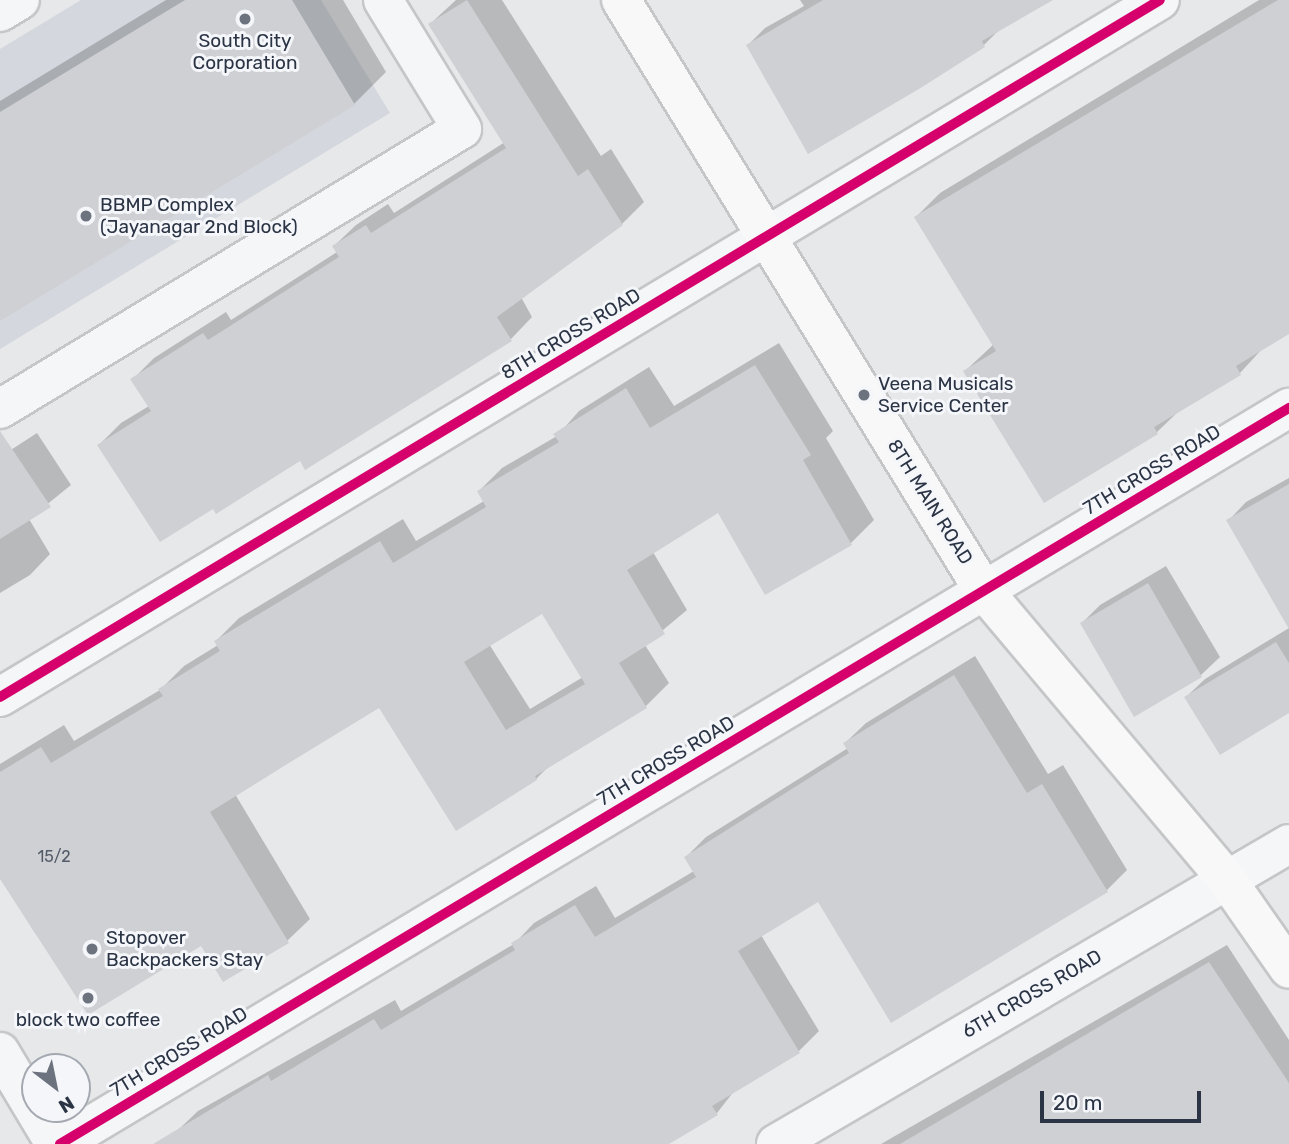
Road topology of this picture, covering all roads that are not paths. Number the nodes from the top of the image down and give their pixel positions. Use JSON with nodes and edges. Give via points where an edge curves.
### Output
{"nodes":[{"id":1,"x":20,"y":0,"type":"edge"},
{"id":2,"x":383,"y":0,"type":"edge"},
{"id":3,"x":621,"y":0,"type":"edge"},
{"id":4,"x":1160,"y":0,"type":"edge"},
{"id":5,"x":0,"y":12,"type":"edge"},
{"id":6,"x":766,"y":237,"type":"junction"},
{"id":7,"x":1289,"y":408,"type":"edge"},
{"id":8,"x":0,"y":410,"type":"edge"},
{"id":9,"x":984,"y":591,"type":"junction"},
{"id":10,"x":0,"y":697,"type":"edge"},
{"id":11,"x":1289,"y":844,"type":"edge"},
{"id":12,"x":1227,"y":880,"type":"junction"},
{"id":13,"x":1289,"y":969,"type":"edge"},
{"id":14,"x":0,"y":1052,"type":"edge"},
{"id":15,"x":55,"y":1144,"type":"edge"},
{"id":16,"x":60,"y":1144,"type":"edge"},
{"id":17,"x":776,"y":1144,"type":"edge"}],
"edges":[{"from":1,"to":5,"type":"street"},
{"from":2,"to":8,"type":"street","via":[[462,129]]},
{"from":3,"to":6,"type":"street","name":"8TH MAIN ROAD"},
{"from":4,"to":6,"type":"street","name":"8TH CROSS ROAD"},
{"from":6,"to":9,"type":"street","name":"8TH MAIN ROAD"},
{"from":6,"to":10,"type":"street","name":"8TH CROSS ROAD"},
{"from":7,"to":9,"type":"street","name":"7TH CROSS ROAD"},
{"from":9,"to":12,"type":"street","name":"8TH MAIN ROAD"},
{"from":9,"to":16,"type":"street","name":"7TH CROSS ROAD"},
{"from":11,"to":12,"type":"street","name":"6TH CROSS ROAD"},
{"from":12,"to":13,"type":"street","name":"8TH MAIN ROAD"},
{"from":12,"to":17,"type":"street","name":"6TH CROSS ROAD"},
{"from":14,"to":15,"type":"street"}]}
